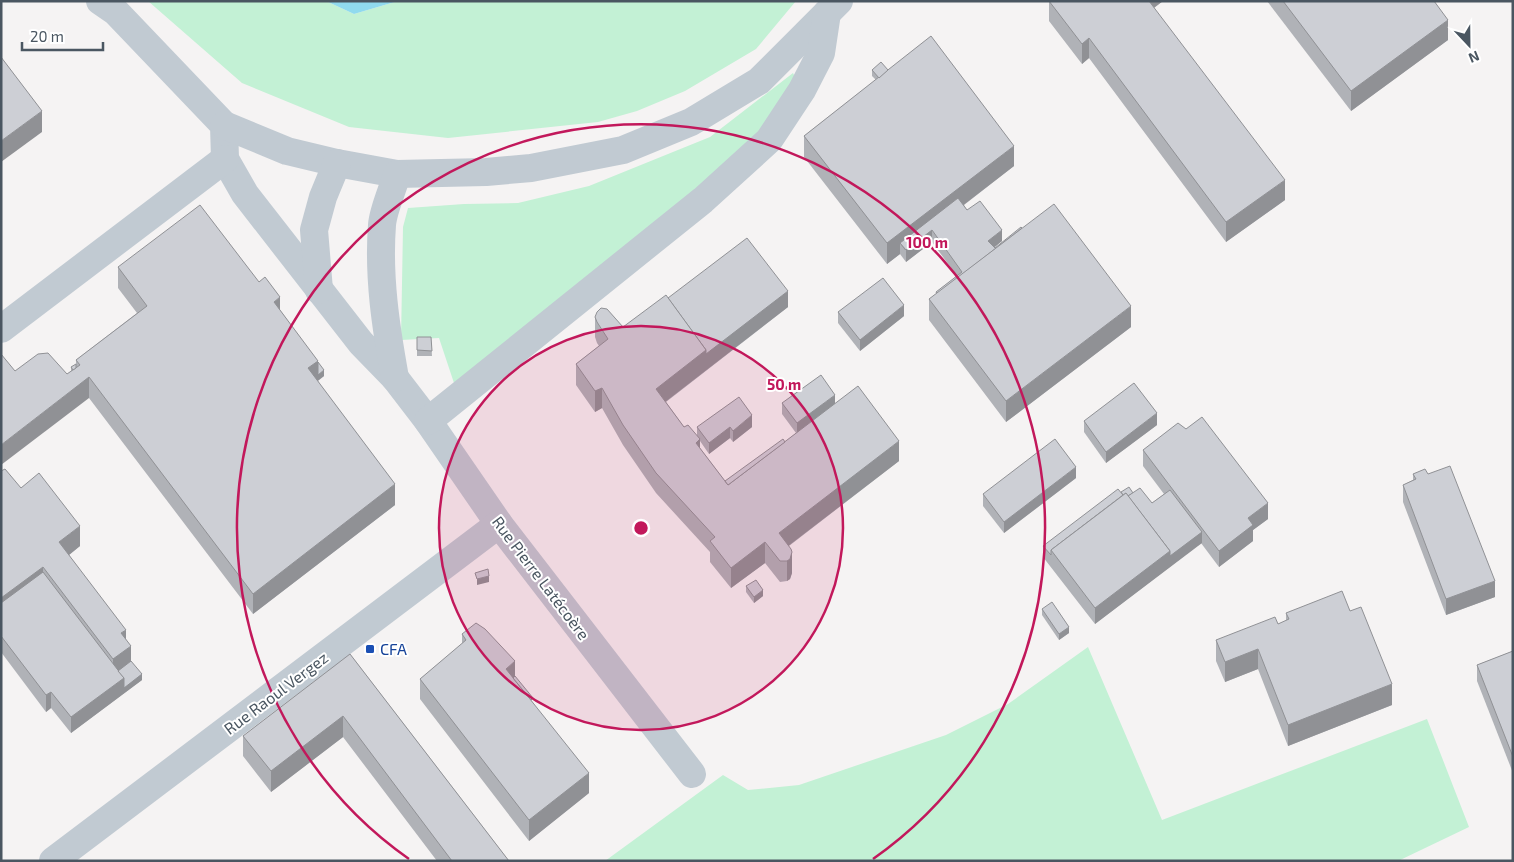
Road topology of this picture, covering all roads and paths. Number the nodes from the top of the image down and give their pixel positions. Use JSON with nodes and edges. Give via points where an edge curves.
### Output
{"nodes":[{"id":1,"x":100,"y":1,"type":"edge"},
{"id":2,"x":833,"y":7,"type":"edge"},
{"id":3,"x":224,"y":125,"type":"junction"},
{"id":4,"x":225,"y":159,"type":"junction"},
{"id":5,"x":337,"y":163,"type":"junction"},
{"id":6,"x":397,"y":174,"type":"junction"},
{"id":7,"x":319,"y":290,"type":"junction"},
{"id":8,"x":1,"y":329,"type":"edge"},
{"id":9,"x":395,"y":378,"type":"junction"},
{"id":10,"x":428,"y":421,"type":"junction"},
{"id":11,"x":499,"y":524,"type":"junction"},
{"id":12,"x":692,"y":774,"type":"dead end"},
{"id":13,"x":53,"y":861,"type":"edge"}],
"edges":[{"from":1,"to":3,"type":"street","via":[[116,12]]},
{"from":2,"to":6,"type":"street","via":[[759,81],[691,122],[623,150],[531,168]]},
{"from":2,"to":10,"type":"street","via":[[821,53],[802,90],[769,140],[704,200]]},
{"from":3,"to":4,"type":"street","name":"Rue Pierre Latécoère"},
{"from":3,"to":5,"type":"street","via":[[287,151]]},
{"from":4,"to":7,"type":"street","name":"Rue Pierre Latécoère","via":[[245,194]]},
{"from":4,"to":8,"type":"street"},
{"from":5,"to":6,"type":"street"},
{"from":5,"to":7,"type":"street","via":[[314,230]]},
{"from":6,"to":9,"type":"street","name":"Rue Pierre Latécoère","via":[[382,224],[382,287]]},
{"from":7,"to":9,"type":"street","name":"Rue Pierre Latécoère","via":[[360,343]]},
{"from":9,"to":10,"type":"street","name":"Rue Pierre Latécoère"},
{"from":10,"to":11,"type":"street","name":"Rue Pierre Latécoère"},
{"from":11,"to":12,"type":"street","name":"Rue Pierre Latécoère"},
{"from":11,"to":13,"type":"street","name":"Rue Raoul Vergez"}]}
